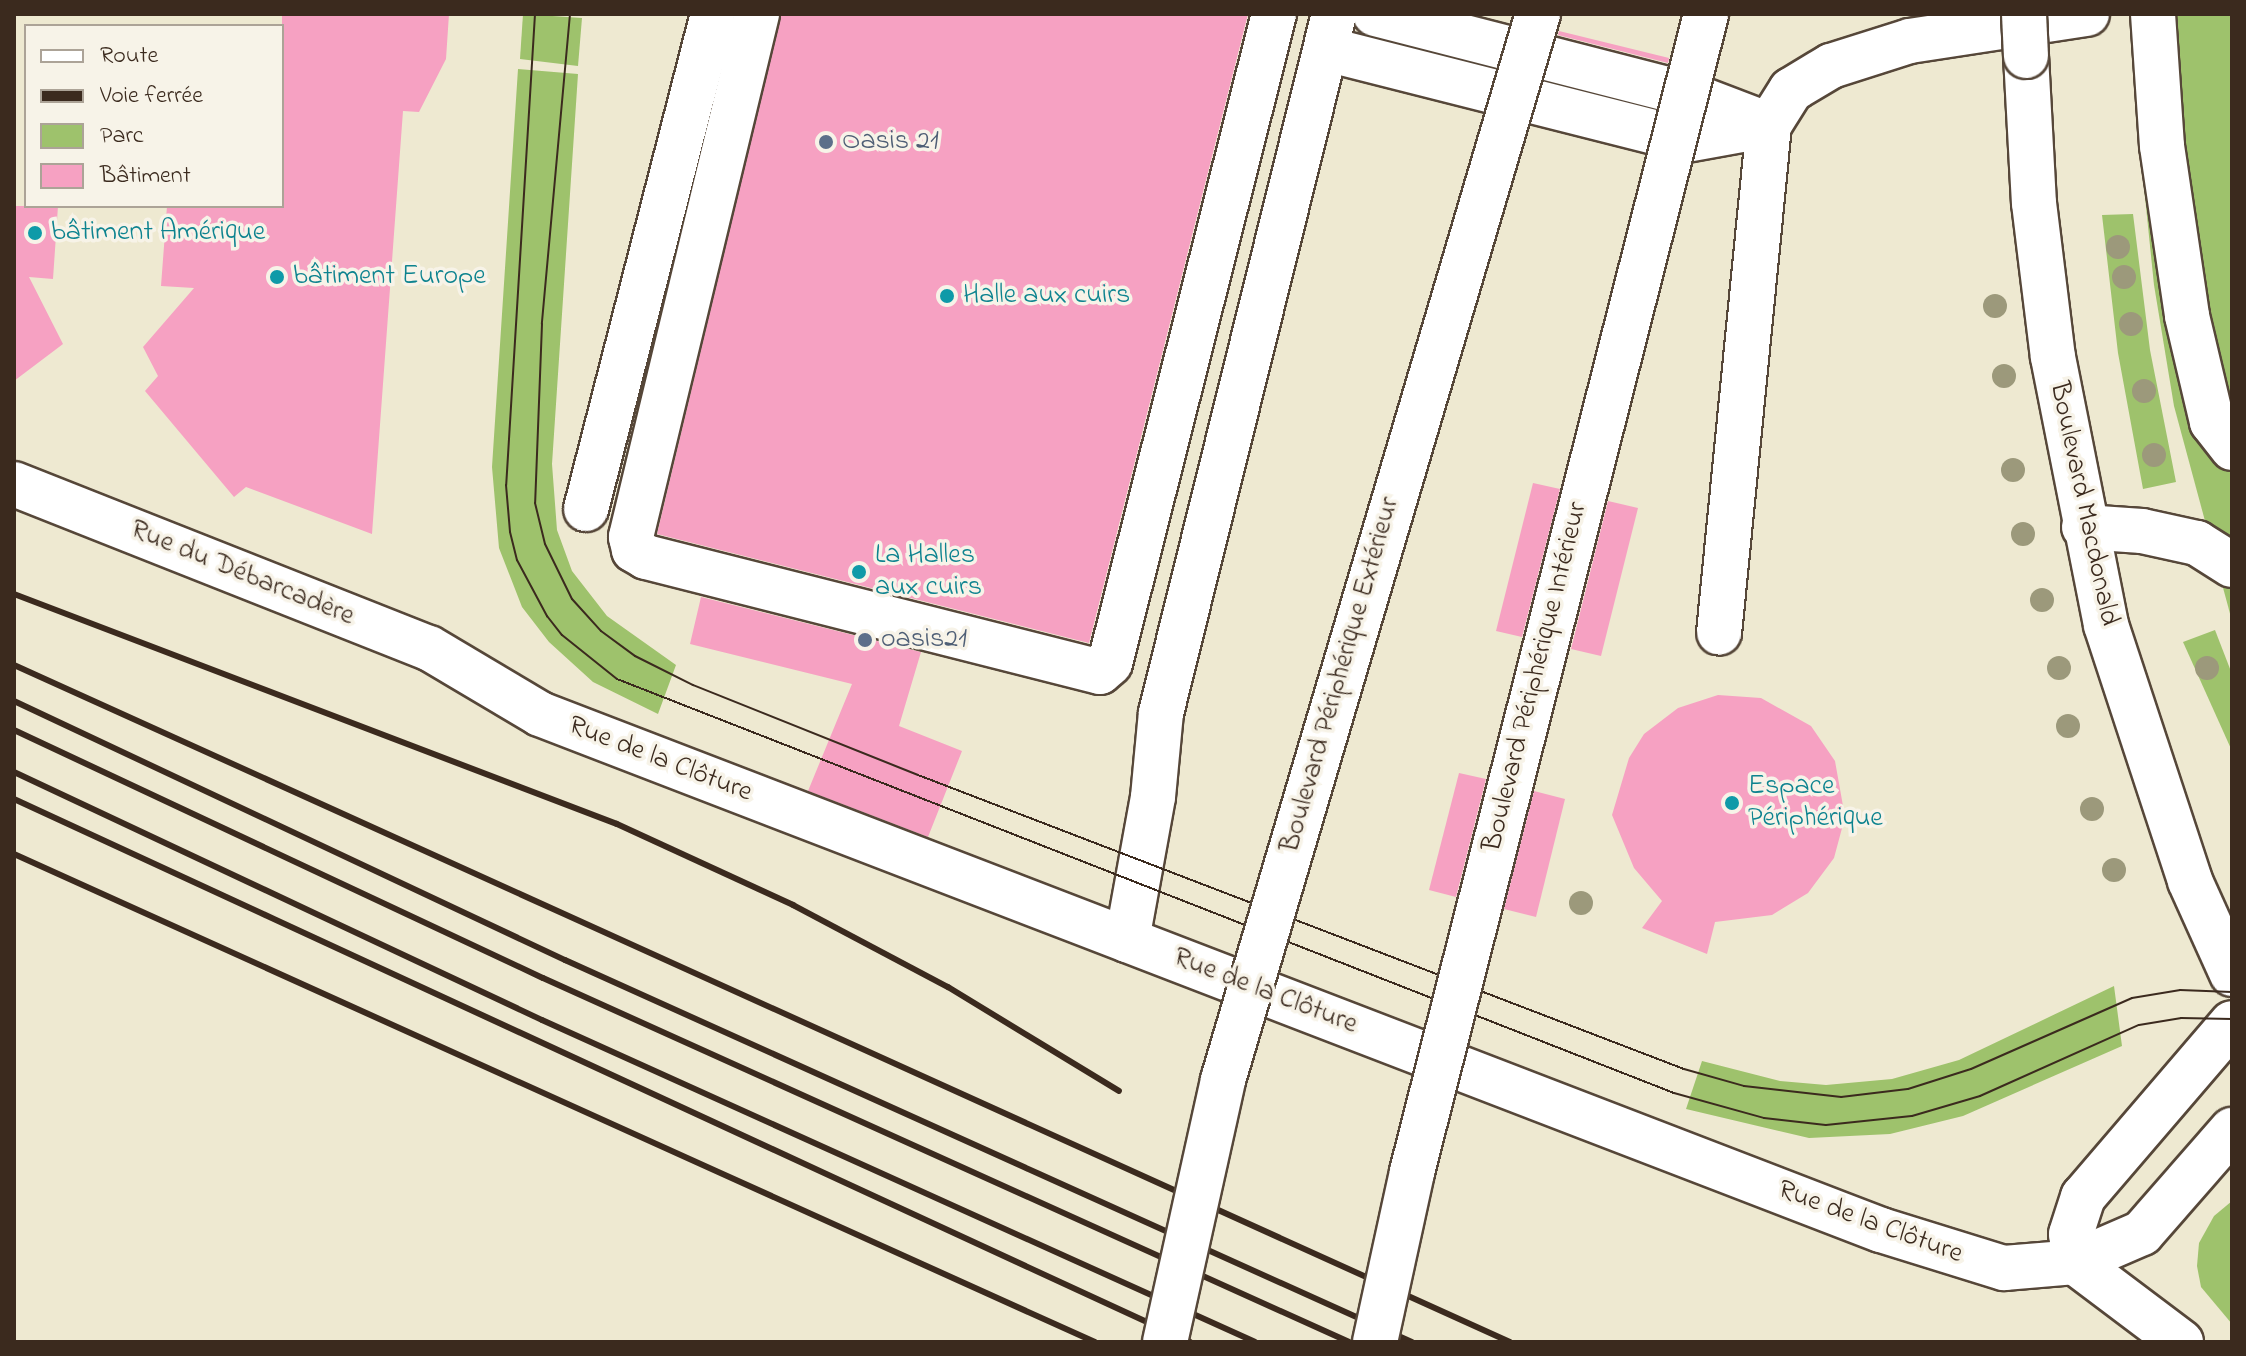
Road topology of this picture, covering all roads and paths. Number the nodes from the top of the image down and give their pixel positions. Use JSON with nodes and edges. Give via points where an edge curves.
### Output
{"nodes":[{"id":1,"x":713,"y":14,"type":"edge"},
{"id":2,"x":757,"y":14,"type":"edge"},
{"id":3,"x":1274,"y":14,"type":"edge"},
{"id":4,"x":1375,"y":14,"type":"edge"},
{"id":5,"x":1538,"y":14,"type":"edge"},
{"id":6,"x":1706,"y":14,"type":"edge"},
{"id":7,"x":2087,"y":14,"type":"edge"},
{"id":8,"x":2153,"y":26,"type":"edge"},
{"id":9,"x":1330,"y":31,"type":"edge"},
{"id":10,"x":2025,"y":35,"type":"edge"},
{"id":11,"x":1769,"y":125,"type":"junction"},
{"id":12,"x":2232,"y":448,"type":"edge"},
{"id":13,"x":14,"y":484,"type":"edge"},
{"id":14,"x":586,"y":509,"type":"dead end"},
{"id":15,"x":2084,"y":527,"type":"junction"},
{"id":16,"x":2232,"y":565,"type":"edge"},
{"id":17,"x":1719,"y":633,"type":"dead end"},
{"id":18,"x":467,"y":672,"type":"joint"},
{"id":19,"x":1127,"y":940,"type":"junction"},
{"id":20,"x":2232,"y":974,"type":"edge"},
{"id":21,"x":2232,"y":1023,"type":"edge"},
{"id":22,"x":2232,"y":1130,"type":"edge"},
{"id":23,"x":2075,"y":1262,"type":"junction"},
{"id":24,"x":1165,"y":1342,"type":"edge"},
{"id":25,"x":1375,"y":1342,"type":"edge"},
{"id":26,"x":2181,"y":1342,"type":"edge"}],
"edges":[{"from":1,"to":14,"type":"main road"},
{"from":2,"to":3,"type":"main road","via":[[631,537],[634,550],[1100,672],[1110,663]]},
{"from":4,"to":11,"type":"main road","bridge":true,"via":[[1690,95]]},
{"from":5,"to":24,"type":"main road","name":"Boulevard Périphérique Extérieur","bridge":true,"via":[[1223,1080]]},
{"from":6,"to":25,"type":"main road","name":"Boulevard Périphérique Intérieur","bridge":true,"via":[[1450,1020]]},
{"from":7,"to":11,"type":"main road","via":[[1910,41],[1831,66],[1791,90]]},
{"from":8,"to":12,"type":"main road","via":[[2162,146],[2187,316],[2212,422]]},
{"from":9,"to":11,"type":"main road","via":[[1686,140]]},
{"from":9,"to":19,"type":"main road","via":[[1161,713],[1153,797]]},
{"from":10,"to":15,"type":"main road","name":"Boulevard Macdonald","via":[[2034,203],[2051,342]]},
{"from":11,"to":17,"type":"main road"},
{"from":13,"to":18,"type":"main road","name":"Rue du Débarcadère","via":[[429,648]]},
{"from":15,"to":16,"type":"main road","via":[[2142,531],[2197,543]]},
{"from":15,"to":20,"type":"main road","name":"Boulevard Macdonald","via":[[2129,698],[2190,881]]},
{"from":18,"to":19,"type":"main road","name":"Rue de la Clôture","via":[[540,714]]},
{"from":19,"to":23,"type":"main road","name":"Rue de la Clôture","via":[[1939,1251],[2004,1268]]},
{"from":21,"to":23,"type":"main road","via":[[2083,1197],[2071,1234]]},
{"from":22,"to":23,"type":"main road","via":[[2142,1233]]},
{"from":23,"to":26,"type":"main road"}]}
